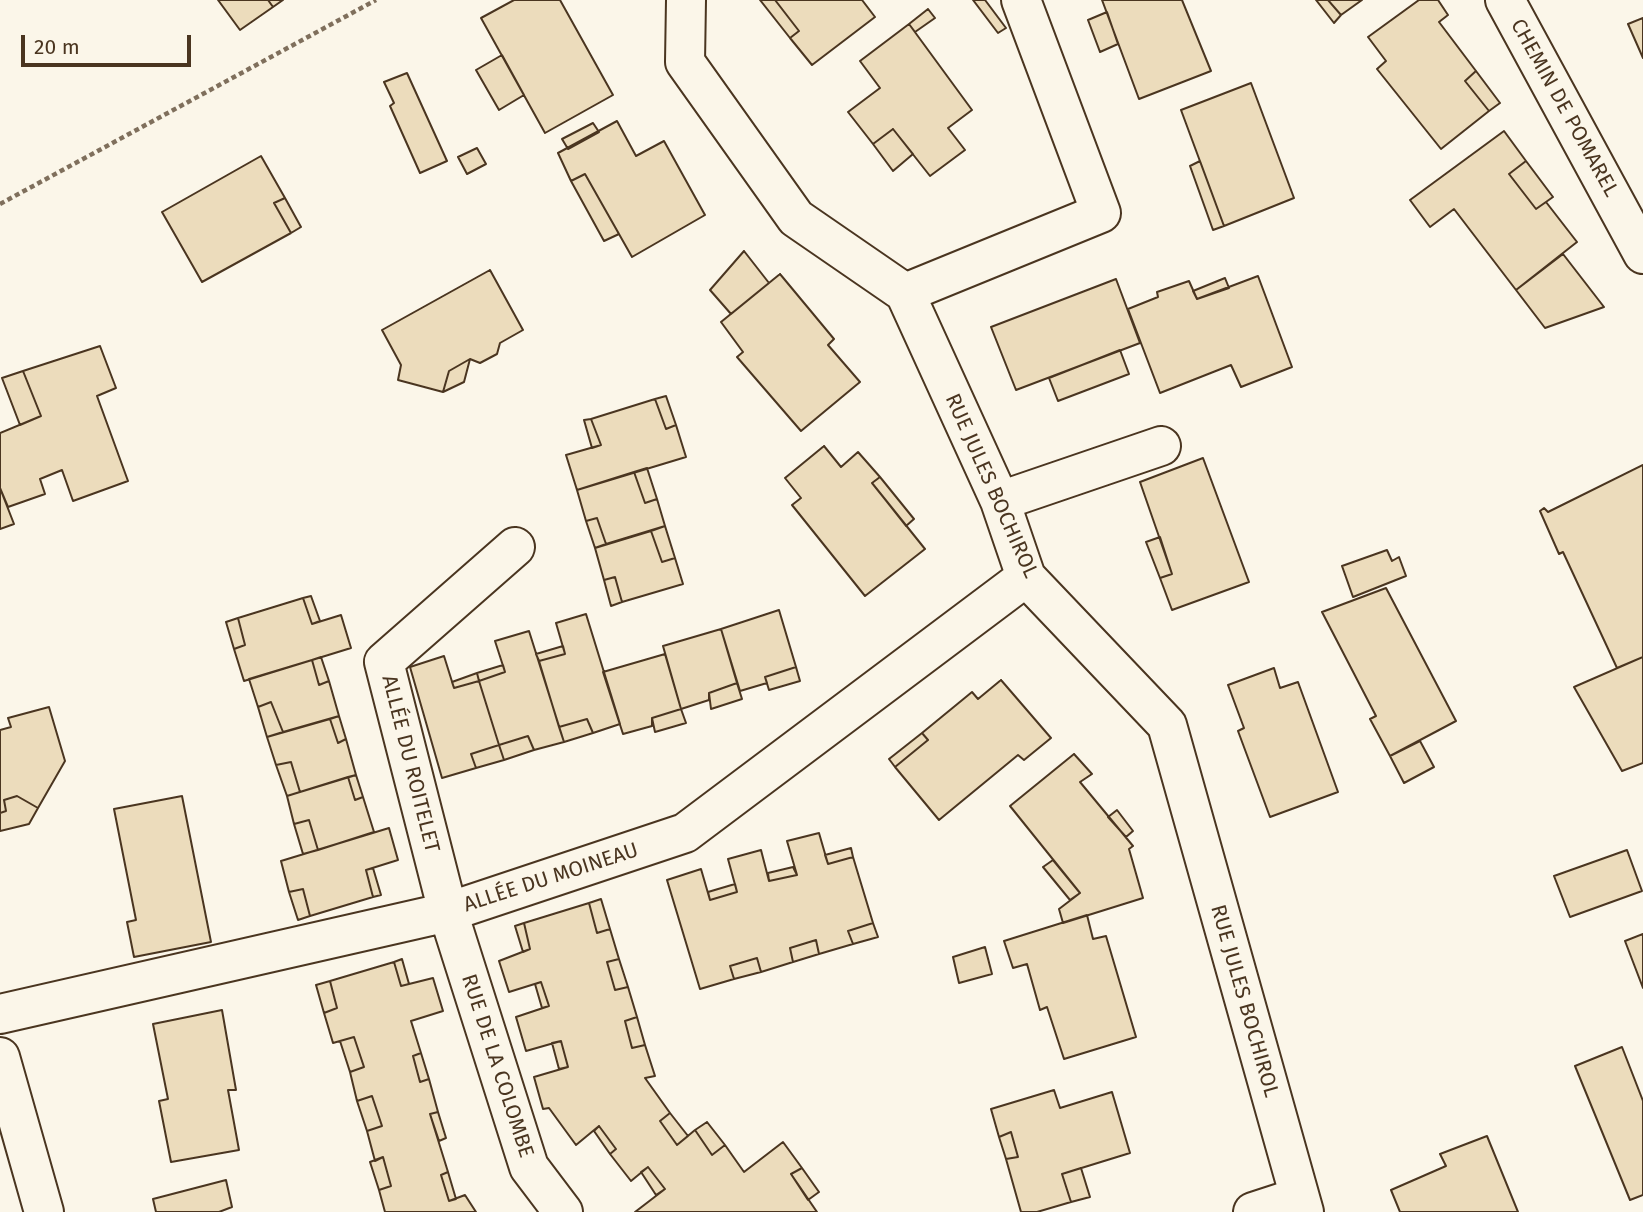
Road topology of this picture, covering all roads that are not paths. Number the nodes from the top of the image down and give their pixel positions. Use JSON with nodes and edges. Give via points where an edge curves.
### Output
{"nodes":[{"id":1,"x":686,"y":0,"type":"edge"},
{"id":2,"x":1021,"y":0,"type":"edge"},
{"id":3,"x":1505,"y":0,"type":"edge"},
{"id":4,"x":1643,"y":254,"type":"edge"},
{"id":5,"x":905,"y":293,"type":"junction"},
{"id":6,"x":1161,"y":446,"type":"dead end"},
{"id":7,"x":1000,"y":501,"type":"junction"},
{"id":8,"x":515,"y":547,"type":"dead end"},
{"id":9,"x":1026,"y":577,"type":"junction"},
{"id":10,"x":448,"y":912,"type":"junction"},
{"id":11,"x":0,"y":1014,"type":"edge"},
{"id":12,"x":0,"y":1057,"type":"edge"},
{"id":13,"x":1302,"y":1204,"type":"edge"},
{"id":14,"x":44,"y":1212,"type":"edge"},
{"id":15,"x":563,"y":1212,"type":"edge"},
{"id":16,"x":1253,"y":1212,"type":"edge"}],
"edges":[{"from":1,"to":5,"type":"street","via":[[685,62],[796,218]]},
{"from":2,"to":5,"type":"street","via":[[1101,213]]},
{"from":3,"to":4,"type":"street","name":"CHEMIN DE POMAREL"},
{"from":5,"to":7,"type":"street","name":"RUE JULES BOCHIROL"},
{"from":6,"to":7,"type":"street"},
{"from":7,"to":9,"type":"street","name":"RUE JULES BOCHIROL"},
{"from":8,"to":10,"type":"street","name":"ALLÉE DU ROITELET","via":[[384,662]]},
{"from":9,"to":10,"type":"street","name":"ALLÉE DU MOINEAU","via":[[685,833]]},
{"from":9,"to":13,"type":"street","name":"RUE JULES BOCHIROL","via":[[1167,726]]},
{"from":10,"to":11,"type":"street","name":"ALLÉE DU MOINEAU"},
{"from":10,"to":15,"type":"street","name":"RUE DE LA COLOMBE","via":[[529,1167]]},
{"from":12,"to":14,"type":"street"},
{"from":13,"to":16,"type":"street"}]}
